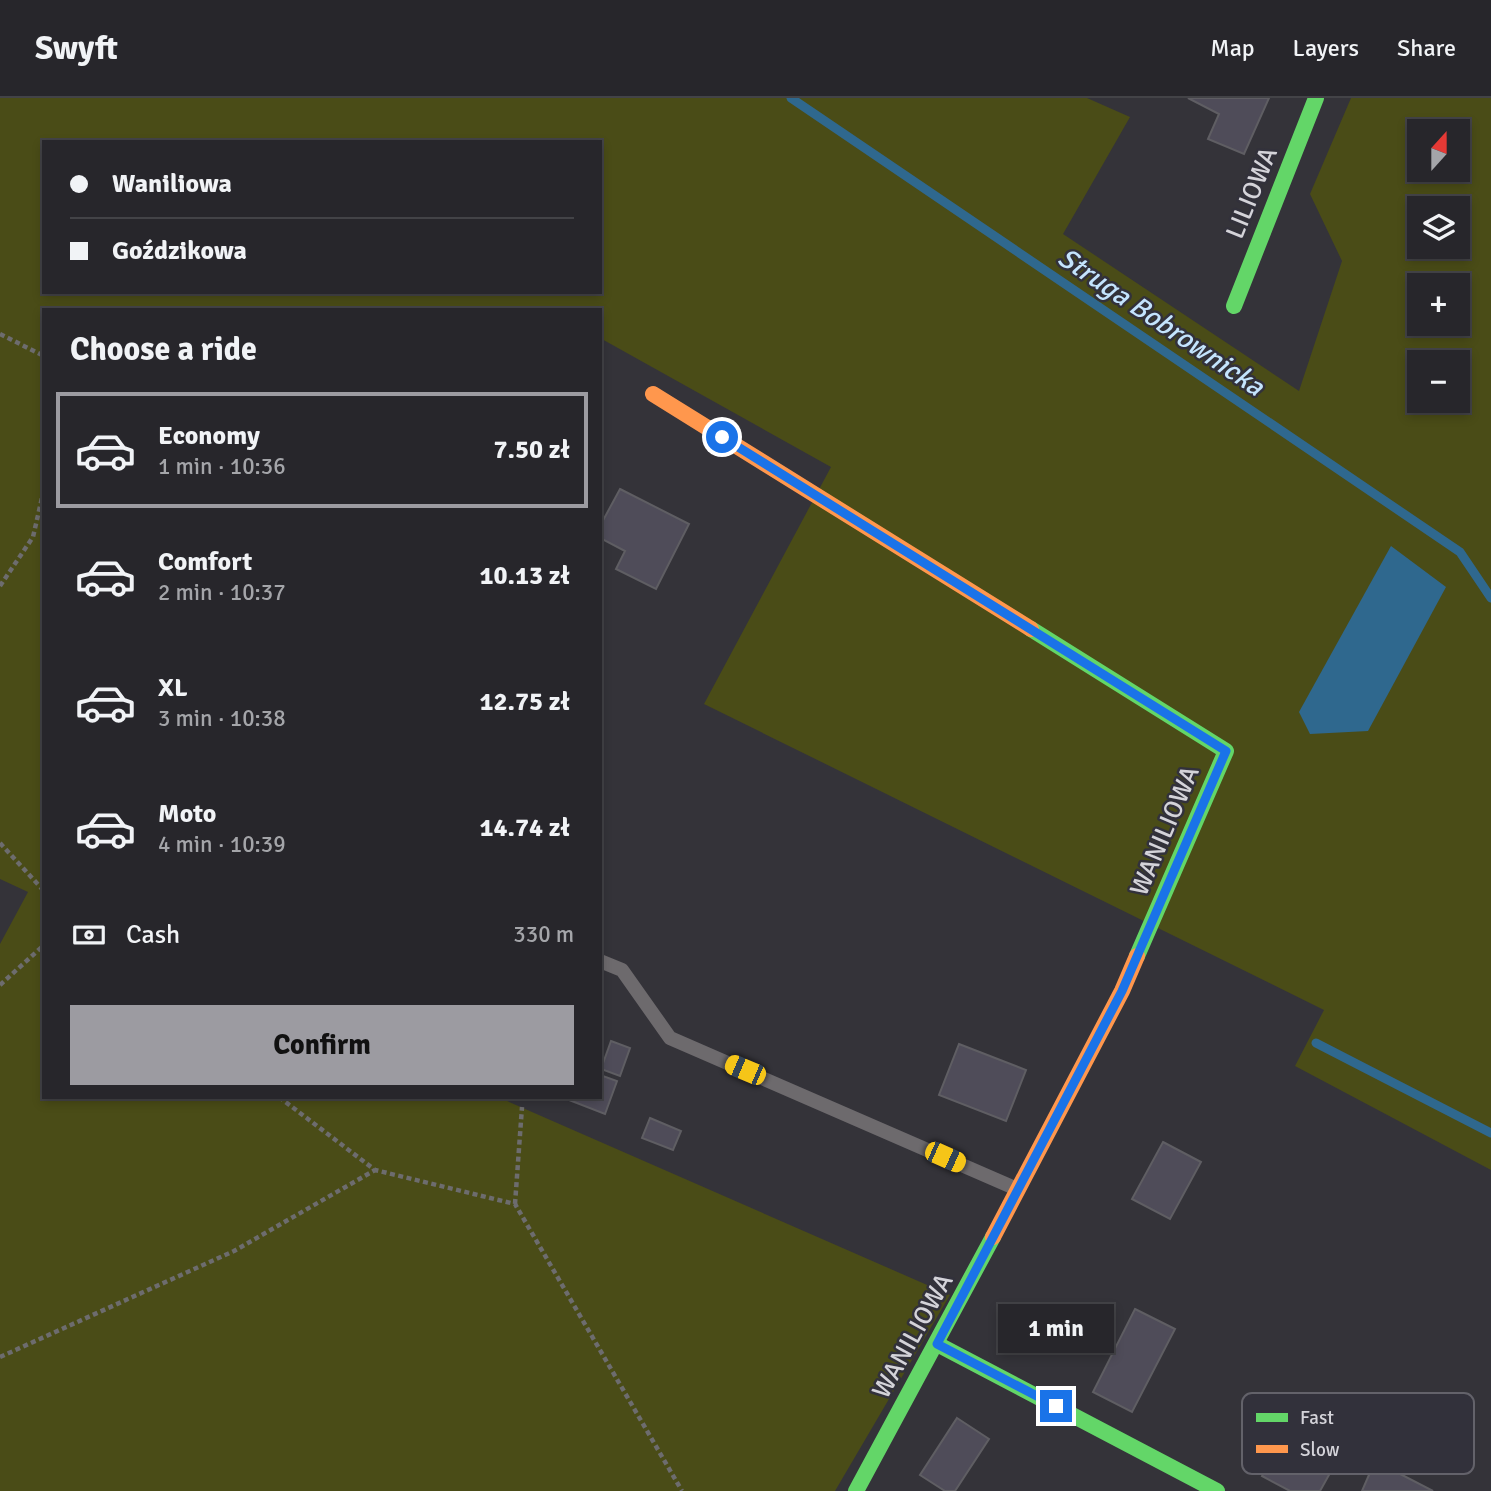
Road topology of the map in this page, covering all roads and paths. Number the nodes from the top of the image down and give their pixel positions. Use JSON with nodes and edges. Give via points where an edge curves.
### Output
{"nodes":[{"id":1,"x":1316,"y":98,"type":"edge"},
{"id":2,"x":1234,"y":306,"type":"dead end"},
{"id":3,"x":0,"y":334,"type":"edge"},
{"id":4,"x":42,"y":355,"type":"edge"},
{"id":5,"x":653,"y":394,"type":"dead end"},
{"id":6,"x":42,"y":498,"type":"edge"},
{"id":7,"x":0,"y":586,"type":"edge"},
{"id":8,"x":0,"y":843,"type":"edge"},
{"id":9,"x":42,"y":889,"type":"edge"},
{"id":10,"x":42,"y":946,"type":"edge"},
{"id":11,"x":602,"y":962,"type":"edge"},
{"id":12,"x":0,"y":985,"type":"edge"},
{"id":13,"x":282,"y":1099,"type":"edge"},
{"id":14,"x":522,"y":1107,"type":"dead end"},
{"id":15,"x":375,"y":1170,"type":"junction"},
{"id":16,"x":1019,"y":1190,"type":"junction"},
{"id":17,"x":515,"y":1204,"type":"junction"},
{"id":18,"x":937,"y":1344,"type":"junction"},
{"id":19,"x":0,"y":1357,"type":"edge"},
{"id":20,"x":682,"y":1491,"type":"edge"},
{"id":21,"x":856,"y":1491,"type":"edge"},
{"id":22,"x":1217,"y":1491,"type":"edge"}],
"edges":[{"from":1,"to":2,"type":"street","name":"LILIOWA"},
{"from":3,"to":4,"type":"path"},
{"from":5,"to":16,"type":"street","name":"WANILIOWA","via":[[1226,751],[1122,991]]},
{"from":6,"to":7,"type":"path","via":[[33,537]]},
{"from":8,"to":9,"type":"path"},
{"from":10,"to":12,"type":"path"},
{"from":11,"to":16,"type":"lane","via":[[622,970],[670,1038]]},
{"from":13,"to":15,"type":"path"},
{"from":14,"to":17,"type":"path"},
{"from":15,"to":17,"type":"path"},
{"from":15,"to":19,"type":"path","via":[[234,1251]]},
{"from":16,"to":18,"type":"street","name":"WANILIOWA"},
{"from":17,"to":20,"type":"path"},
{"from":18,"to":21,"type":"street","name":"WANILIOWA"},
{"from":18,"to":22,"type":"street"}]}
